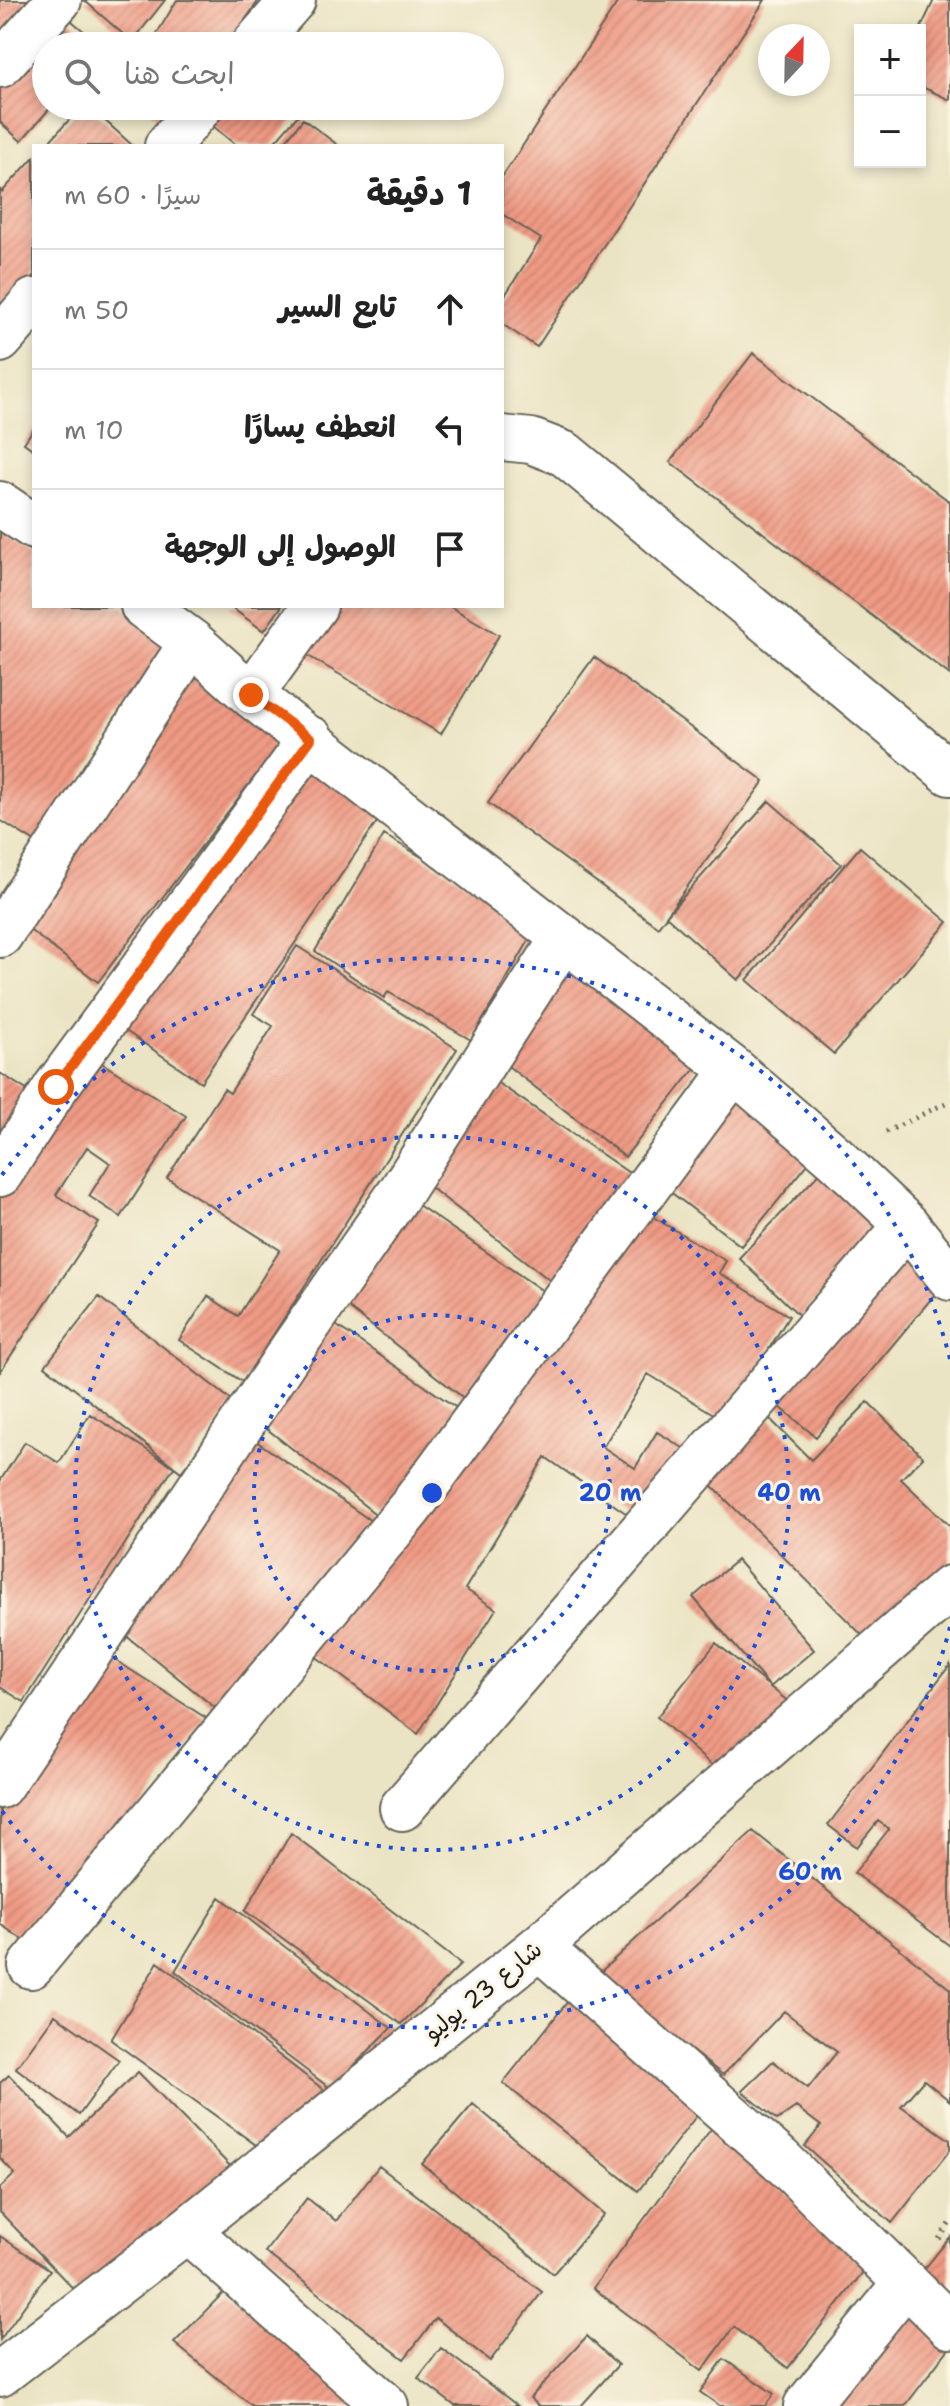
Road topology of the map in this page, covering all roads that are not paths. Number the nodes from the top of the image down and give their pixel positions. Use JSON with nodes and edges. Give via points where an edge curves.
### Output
{"nodes":[{"id":1,"x":59,"y":0,"type":"edge"},
{"id":2,"x":293,"y":0,"type":"edge"},
{"id":3,"x":265,"y":32,"type":"edge"},
{"id":4,"x":0,"y":65,"type":"edge"},
{"id":5,"x":189,"y":120,"type":"edge"},
{"id":6,"x":169,"y":144,"type":"edge"},
{"id":7,"x":32,"y":303,"type":"edge"},
{"id":8,"x":0,"y":340,"type":"edge"},
{"id":9,"x":504,"y":438,"type":"edge"},
{"id":10,"x":0,"y":504,"type":"edge"},
{"id":11,"x":32,"y":526,"type":"edge"},
{"id":12,"x":146,"y":608,"type":"edge"},
{"id":13,"x":314,"y":608,"type":"edge"},
{"id":14,"x":192,"y":642,"type":"junction"},
{"id":15,"x":251,"y":695,"type":"junction"},
{"id":16,"x":311,"y":739,"type":"junction"},
{"id":17,"x":950,"y":773,"type":"edge"},
{"id":18,"x":0,"y":935,"type":"edge"},
{"id":19,"x":564,"y":937,"type":"junction"},
{"id":20,"x":734,"y":1070,"type":"junction"},
{"id":21,"x":0,"y":1174,"type":"edge"},
{"id":22,"x":907,"y":1225,"type":"junction"},
{"id":23,"x":950,"y":1278,"type":"edge"},
{"id":24,"x":950,"y":1588,"type":"edge"},
{"id":25,"x":0,"y":1786,"type":"edge"},
{"id":26,"x":402,"y":1808,"type":"dead end"},
{"id":27,"x":539,"y":1947,"type":"junction"},
{"id":28,"x":31,"y":1966,"type":"dead end"},
{"id":29,"x":187,"y":2230,"type":"junction"},
{"id":30,"x":905,"y":2284,"type":"junction"},
{"id":31,"x":950,"y":2326,"type":"edge"},
{"id":32,"x":0,"y":2374,"type":"edge"},
{"id":33,"x":386,"y":2406,"type":"edge"},
{"id":34,"x":806,"y":2406,"type":"edge"}],
"edges":[{"from":1,"to":4,"type":"street"},
{"from":2,"to":3,"type":"street"},
{"from":5,"to":6,"type":"street"},
{"from":7,"to":8,"type":"street"},
{"from":9,"to":17,"type":"street","via":[[531,441],[565,454]]},
{"from":10,"to":11,"type":"street"},
{"from":12,"to":14,"type":"street"},
{"from":13,"to":15,"type":"street"},
{"from":14,"to":15,"type":"street"},
{"from":14,"to":18,"type":"street"},
{"from":15,"to":16,"type":"street"},
{"from":16,"to":19,"type":"street"},
{"from":16,"to":21,"type":"street","via":[[56,1087]]},
{"from":19,"to":20,"type":"street"},
{"from":19,"to":25,"type":"street","via":[[401,1191]]},
{"from":20,"to":22,"type":"street"},
{"from":20,"to":28,"type":"street","via":[[410,1508]]},
{"from":22,"to":23,"type":"street"},
{"from":22,"to":26,"type":"street"},
{"from":24,"to":27,"type":"street","name":"شارع 23 يوليو"},
{"from":27,"to":29,"type":"street","name":"شارع 23 يوليو"},
{"from":27,"to":30,"type":"street","via":[[780,2159]]},
{"from":29,"to":32,"type":"street","name":"شارع 23 يوليو"},
{"from":29,"to":33,"type":"street"},
{"from":30,"to":31,"type":"street"},
{"from":30,"to":34,"type":"street"}]}
